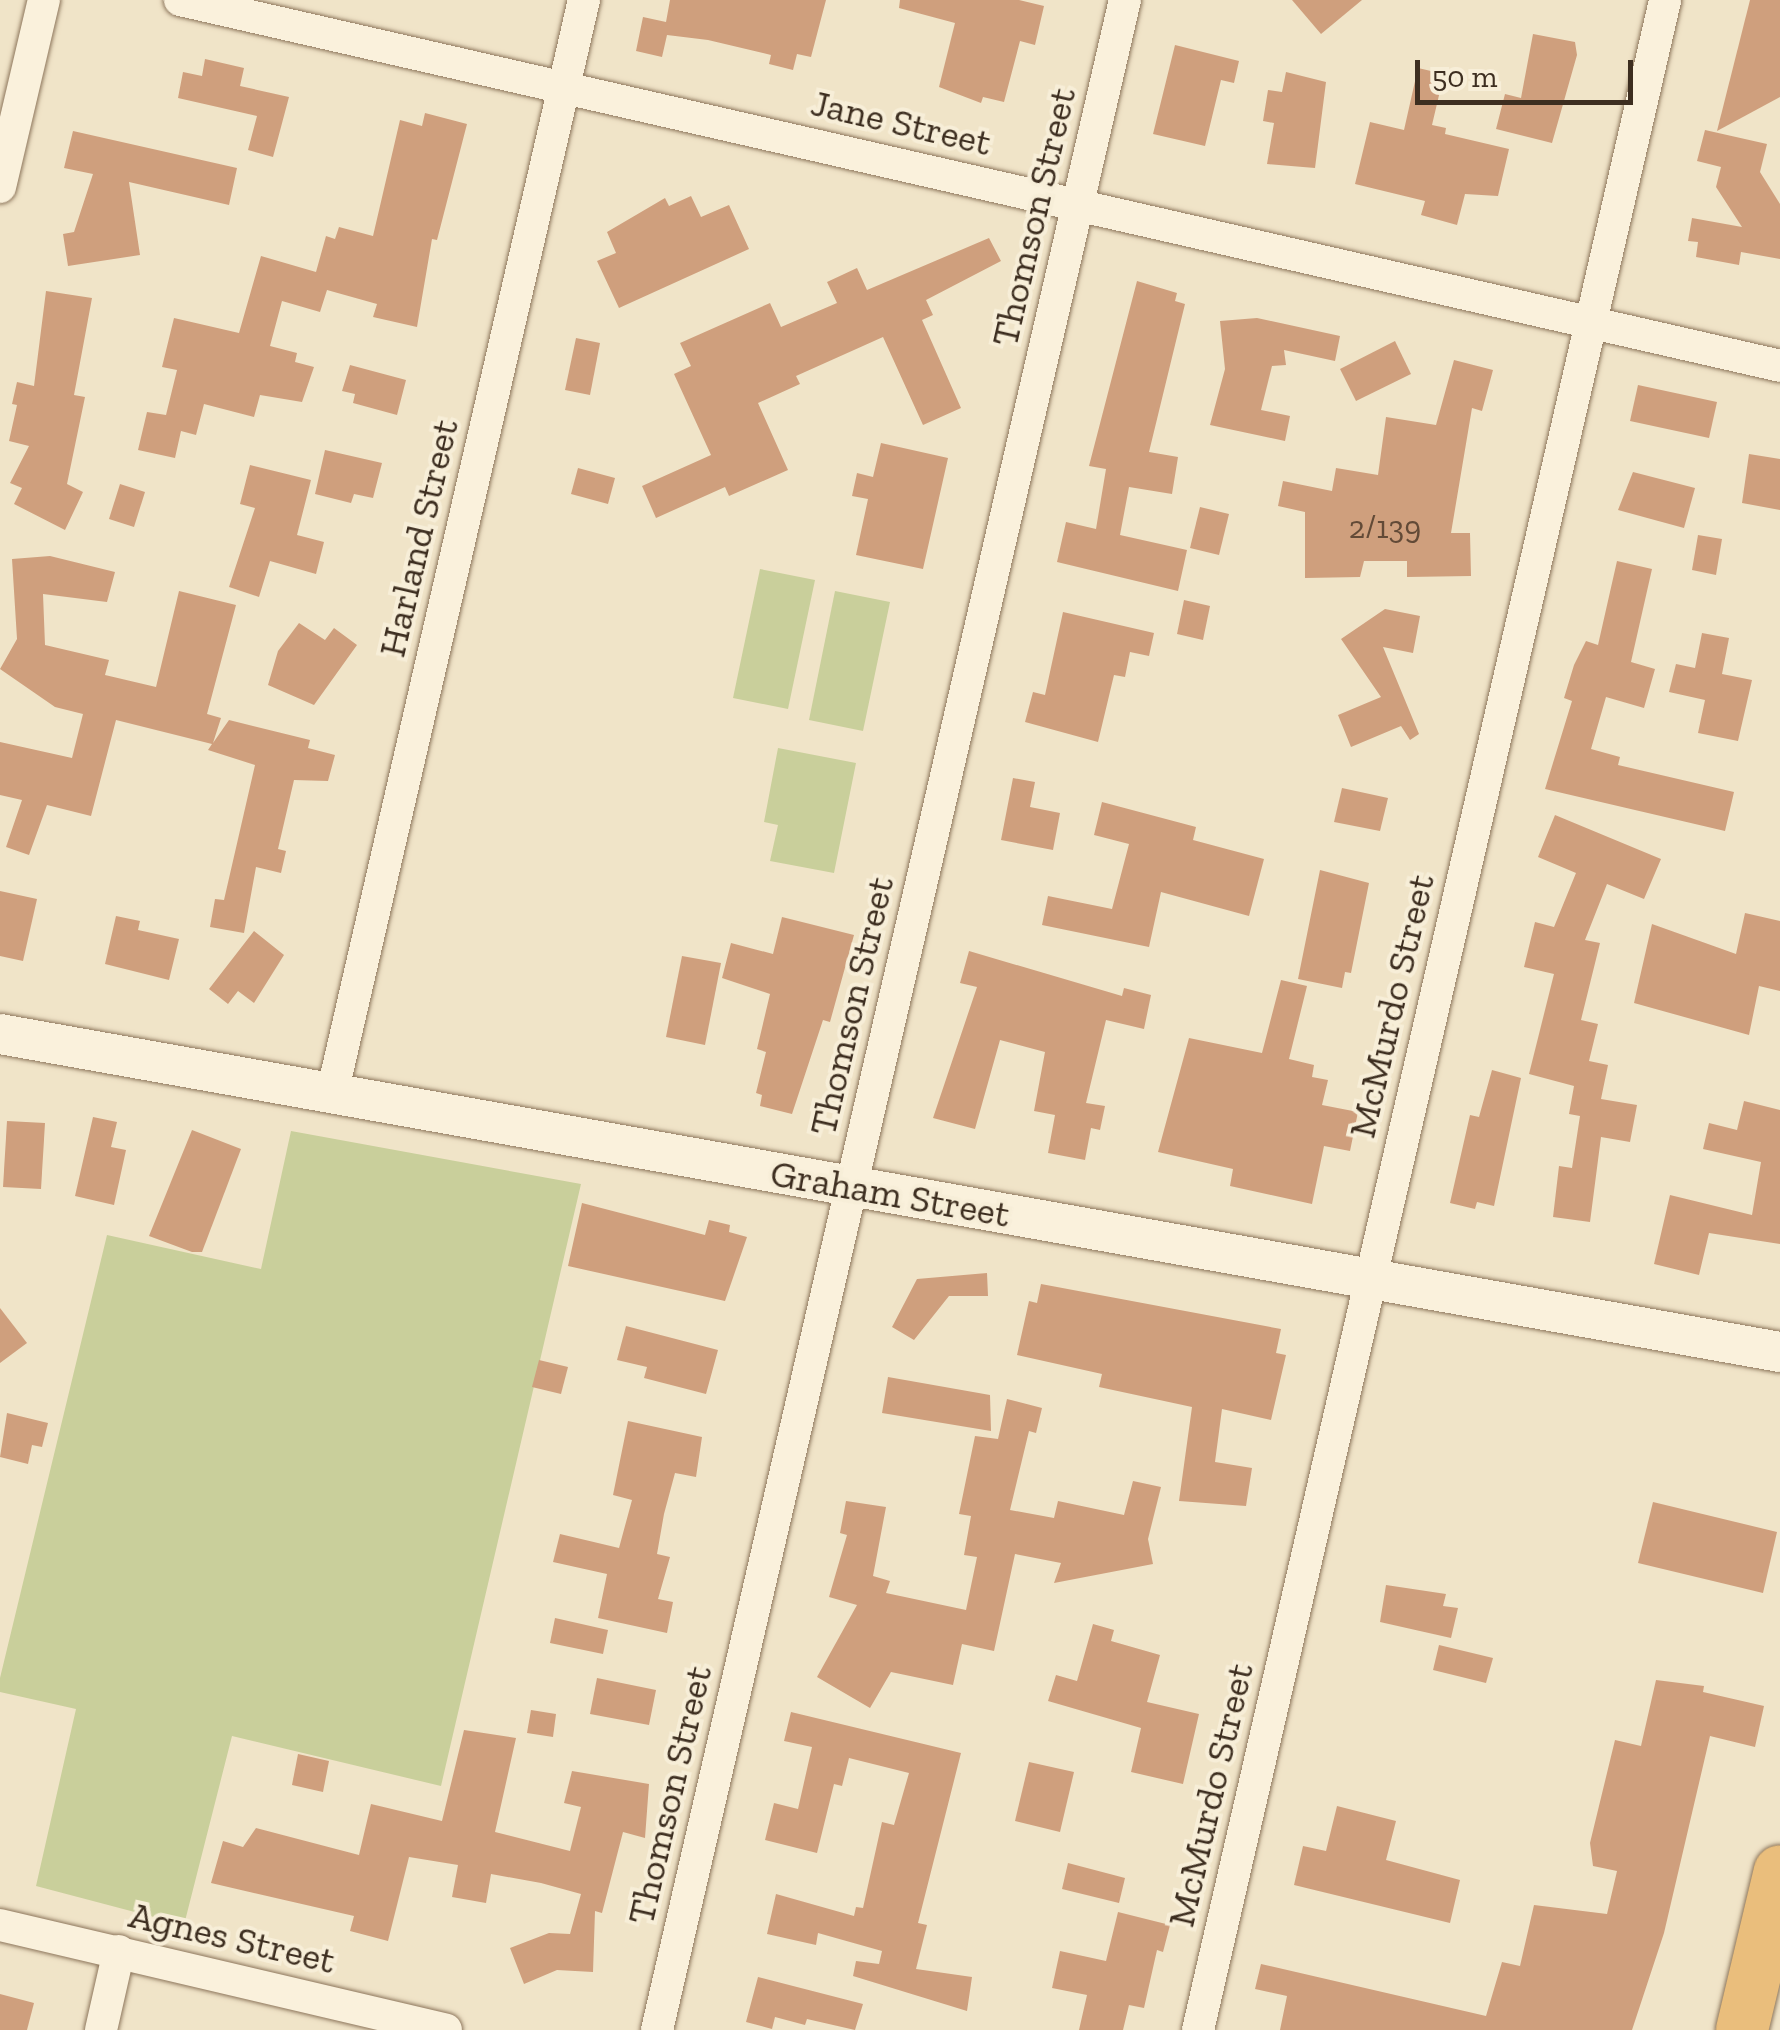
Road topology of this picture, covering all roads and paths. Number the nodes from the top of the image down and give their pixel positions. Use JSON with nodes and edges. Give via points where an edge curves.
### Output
{"nodes":[{"id":1,"x":44,"y":0,"type":"edge"},
{"id":2,"x":180,"y":0,"type":"edge"},
{"id":3,"x":584,"y":0,"type":"edge"},
{"id":4,"x":1125,"y":0,"type":"edge"},
{"id":5,"x":1664,"y":0,"type":"edge"},
{"id":6,"x":564,"y":85,"type":"junction"},
{"id":7,"x":0,"y":187,"type":"edge"},
{"id":8,"x":1077,"y":206,"type":"junction"},
{"id":9,"x":1591,"y":322,"type":"junction"},
{"id":10,"x":1780,"y":366,"type":"edge"},
{"id":11,"x":0,"y":1034,"type":"edge"},
{"id":12,"x":332,"y":1094,"type":"junction"},
{"id":13,"x":851,"y":1190,"type":"junction"},
{"id":14,"x":1370,"y":1280,"type":"junction"},
{"id":15,"x":1780,"y":1352,"type":"edge"},
{"id":16,"x":1780,"y":1871,"type":"edge"},
{"id":17,"x":0,"y":1924,"type":"edge"},
{"id":18,"x":118,"y":1951,"type":"junction"},
{"id":19,"x":101,"y":2030,"type":"edge"},
{"id":20,"x":446,"y":2030,"type":"edge"},
{"id":21,"x":657,"y":2030,"type":"edge"},
{"id":22,"x":1198,"y":2030,"type":"edge"},
{"id":23,"x":1742,"y":2030,"type":"edge"}],
"edges":[{"from":1,"to":7,"type":"street"},
{"from":2,"to":6,"type":"street","name":"Jane Street"},
{"from":3,"to":6,"type":"street","name":"Harland Street"},
{"from":4,"to":8,"type":"street","name":"Thomson Street"},
{"from":5,"to":9,"type":"street","name":"McMurdo Street"},
{"from":6,"to":8,"type":"street","name":"Jane Street"},
{"from":6,"to":12,"type":"street","name":"Harland Street"},
{"from":8,"to":9,"type":"street","name":"Jane Street"},
{"from":8,"to":13,"type":"street","name":"Thomson Street"},
{"from":9,"to":10,"type":"street","name":"Jane Street"},
{"from":9,"to":14,"type":"street","name":"McMurdo Street"},
{"from":11,"to":12,"type":"street","name":"Graham Street"},
{"from":12,"to":13,"type":"street","name":"Graham Street"},
{"from":13,"to":14,"type":"street","name":"Graham Street"},
{"from":13,"to":21,"type":"street","name":"Thomson Street"},
{"from":14,"to":15,"type":"street","name":"Graham Street"},
{"from":14,"to":22,"type":"street","name":"McMurdo Street"},
{"from":16,"to":23,"type":"highway"},
{"from":17,"to":18,"type":"street","name":"Agnes Street"},
{"from":18,"to":19,"type":"street"},
{"from":18,"to":20,"type":"street","name":"Agnes Street"}]}
